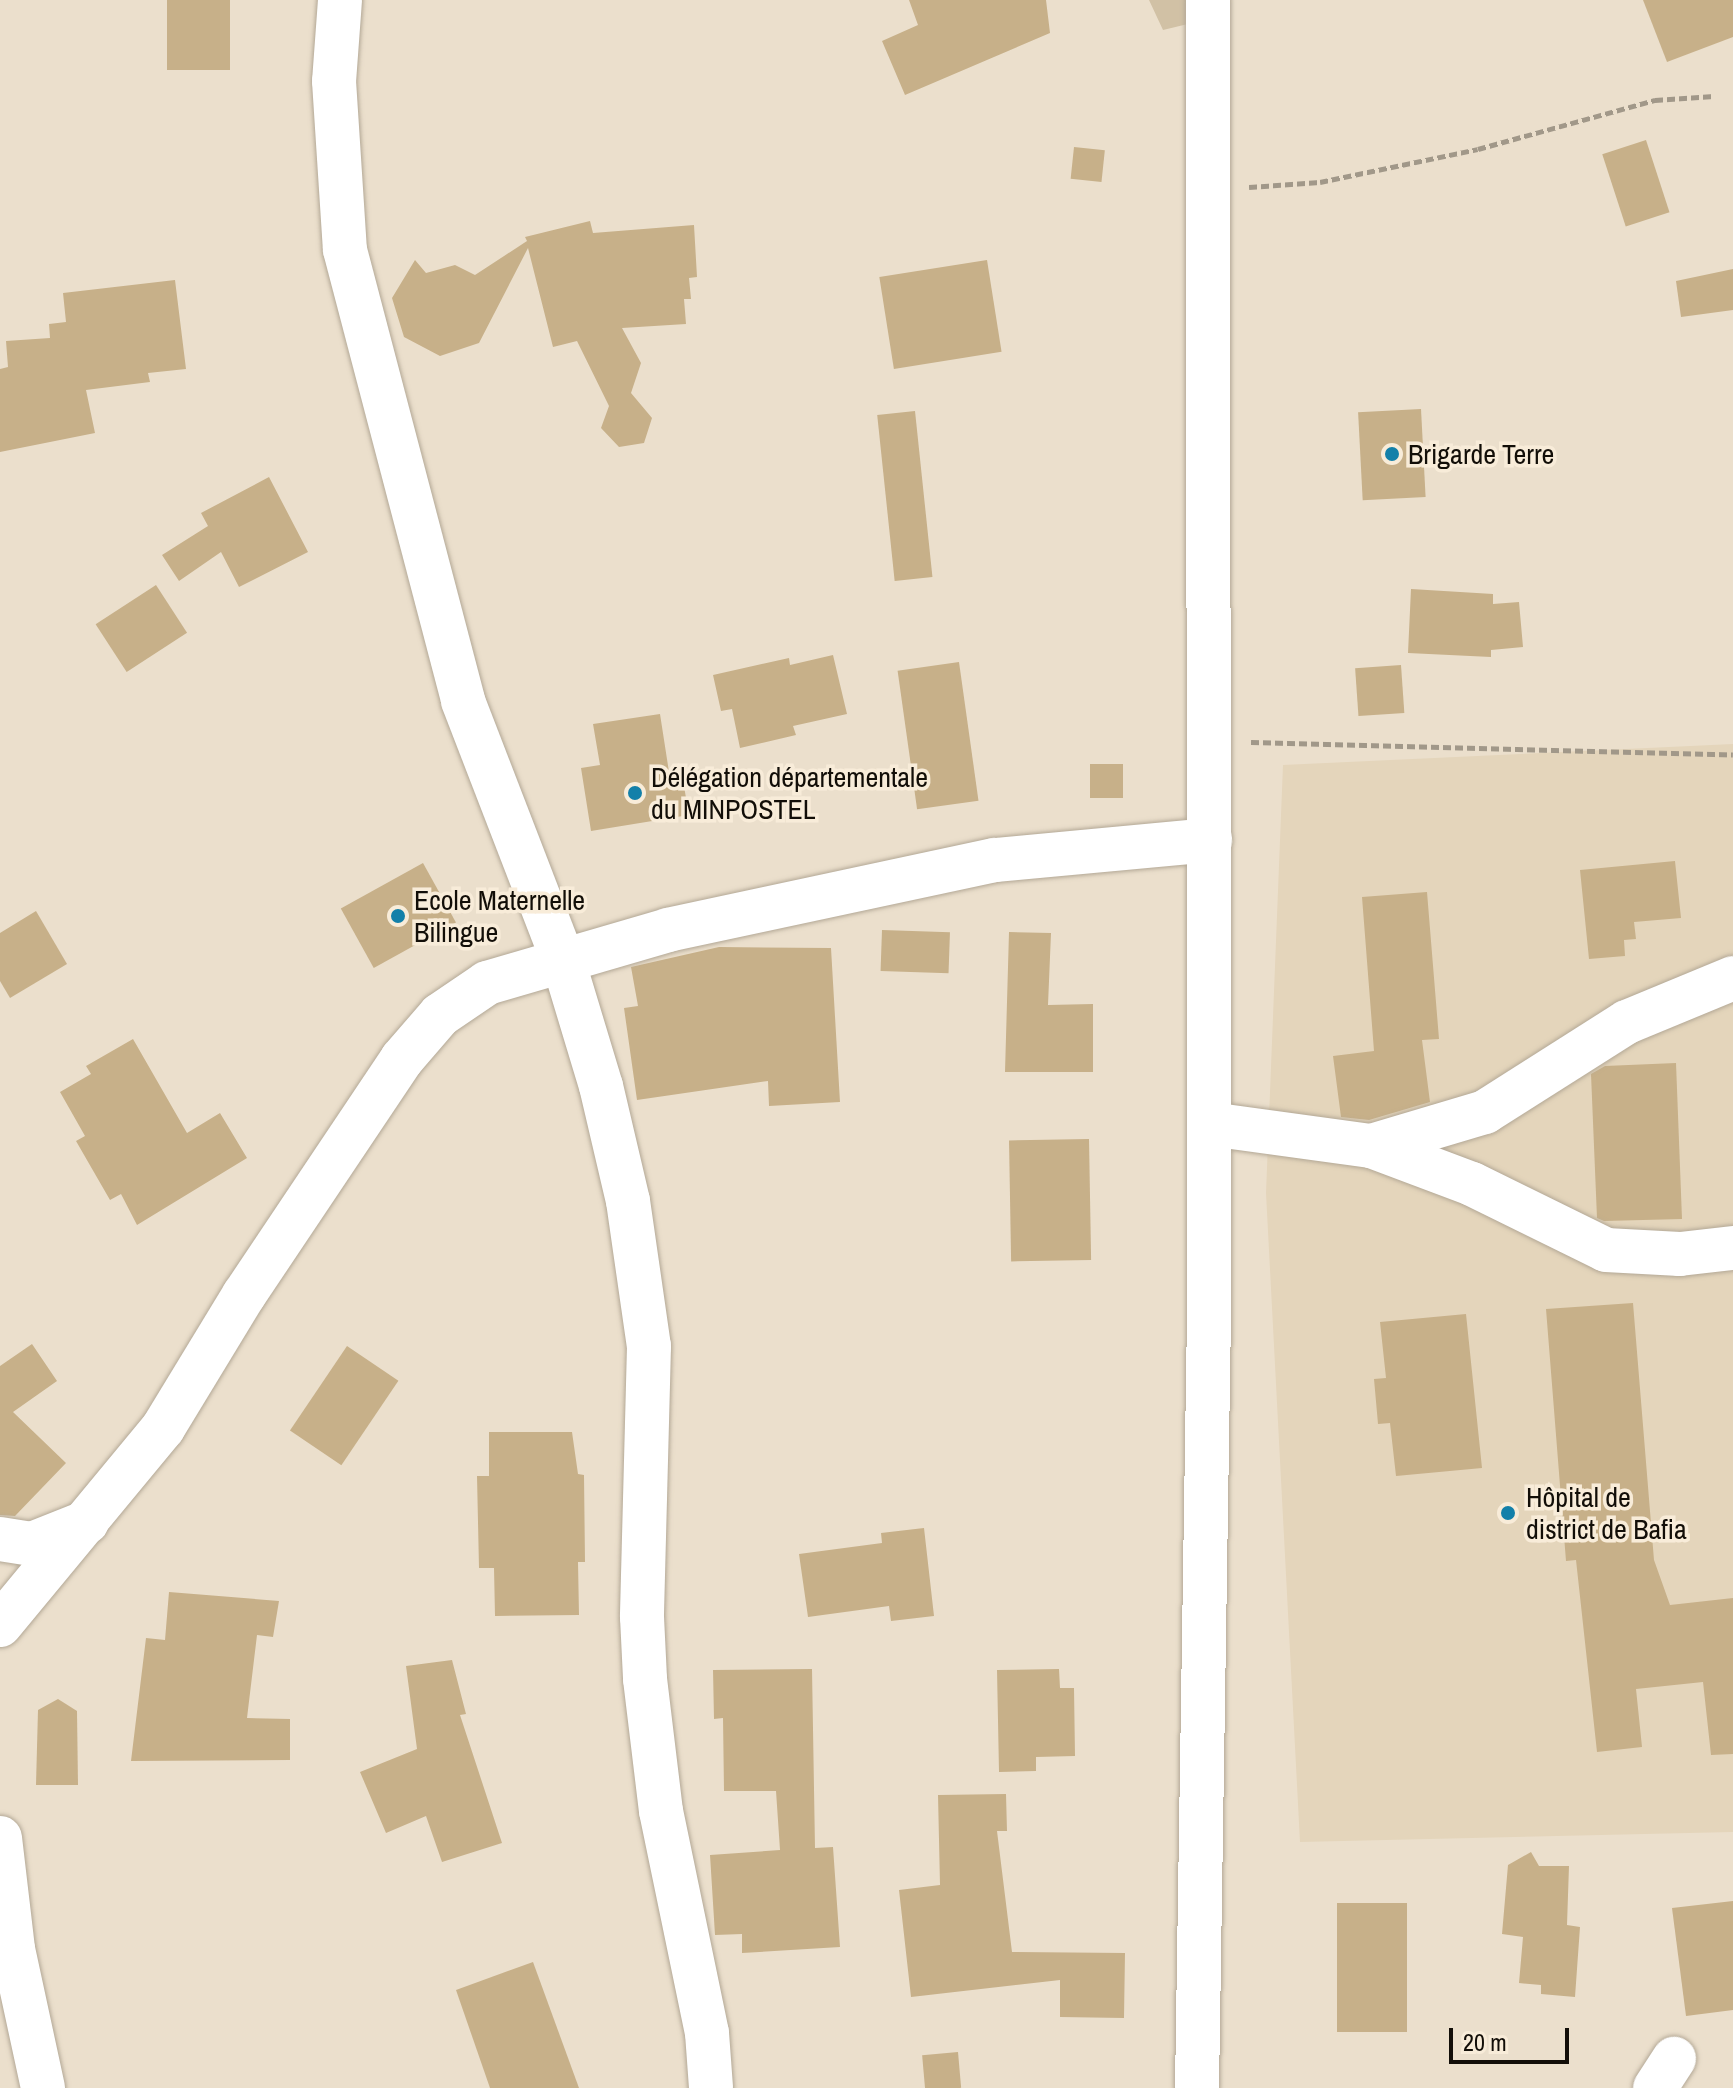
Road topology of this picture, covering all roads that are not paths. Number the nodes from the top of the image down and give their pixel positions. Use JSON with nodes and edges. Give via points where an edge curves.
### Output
{"nodes":[{"id":1,"x":340,"y":0,"type":"edge"},
{"id":2,"x":1208,"y":0,"type":"edge"},
{"id":3,"x":1210,"y":840,"type":"junction"},
{"id":4,"x":562,"y":957,"type":"junction"},
{"id":5,"x":1733,"y":978,"type":"edge"},
{"id":6,"x":1210,"y":1124,"type":"junction"},
{"id":7,"x":1371,"y":1146,"type":"junction"},
{"id":8,"x":1733,"y":1248,"type":"edge"},
{"id":9,"x":89,"y":1521,"type":"junction"},
{"id":10,"x":0,"y":1539,"type":"edge"},
{"id":11,"x":0,"y":1625,"type":"edge"},
{"id":12,"x":0,"y":1838,"type":"edge"},
{"id":13,"x":43,"y":2088,"type":"edge"},
{"id":14,"x":711,"y":2088,"type":"edge"},
{"id":15,"x":1197,"y":2088,"type":"edge"}],
"edges":[{"from":1,"to":4,"type":"street","via":[[334,81],[345,250],[463,701]]},
{"from":2,"to":3,"type":"street"},
{"from":3,"to":4,"type":"street","via":[[995,860]]},
{"from":3,"to":6,"type":"street"},
{"from":4,"to":9,"type":"street","via":[[487,983],[440,1015],[402,1059],[244,1295],[163,1428]]},
{"from":4,"to":14,"type":"street","via":[[628,1201],[649,1346],[645,1679],[661,1811],[705,2018]]},
{"from":5,"to":7,"type":"street","via":[[1627,1022],[1485,1112]]},
{"from":6,"to":7,"type":"street"},
{"from":6,"to":15,"type":"street"},
{"from":7,"to":8,"type":"street","via":[[1472,1184],[1606,1250],[1680,1254]]},
{"from":9,"to":10,"type":"street","via":[[32,1544]]},
{"from":9,"to":11,"type":"street"},
{"from":12,"to":13,"type":"street","via":[[13,1949]]}]}
